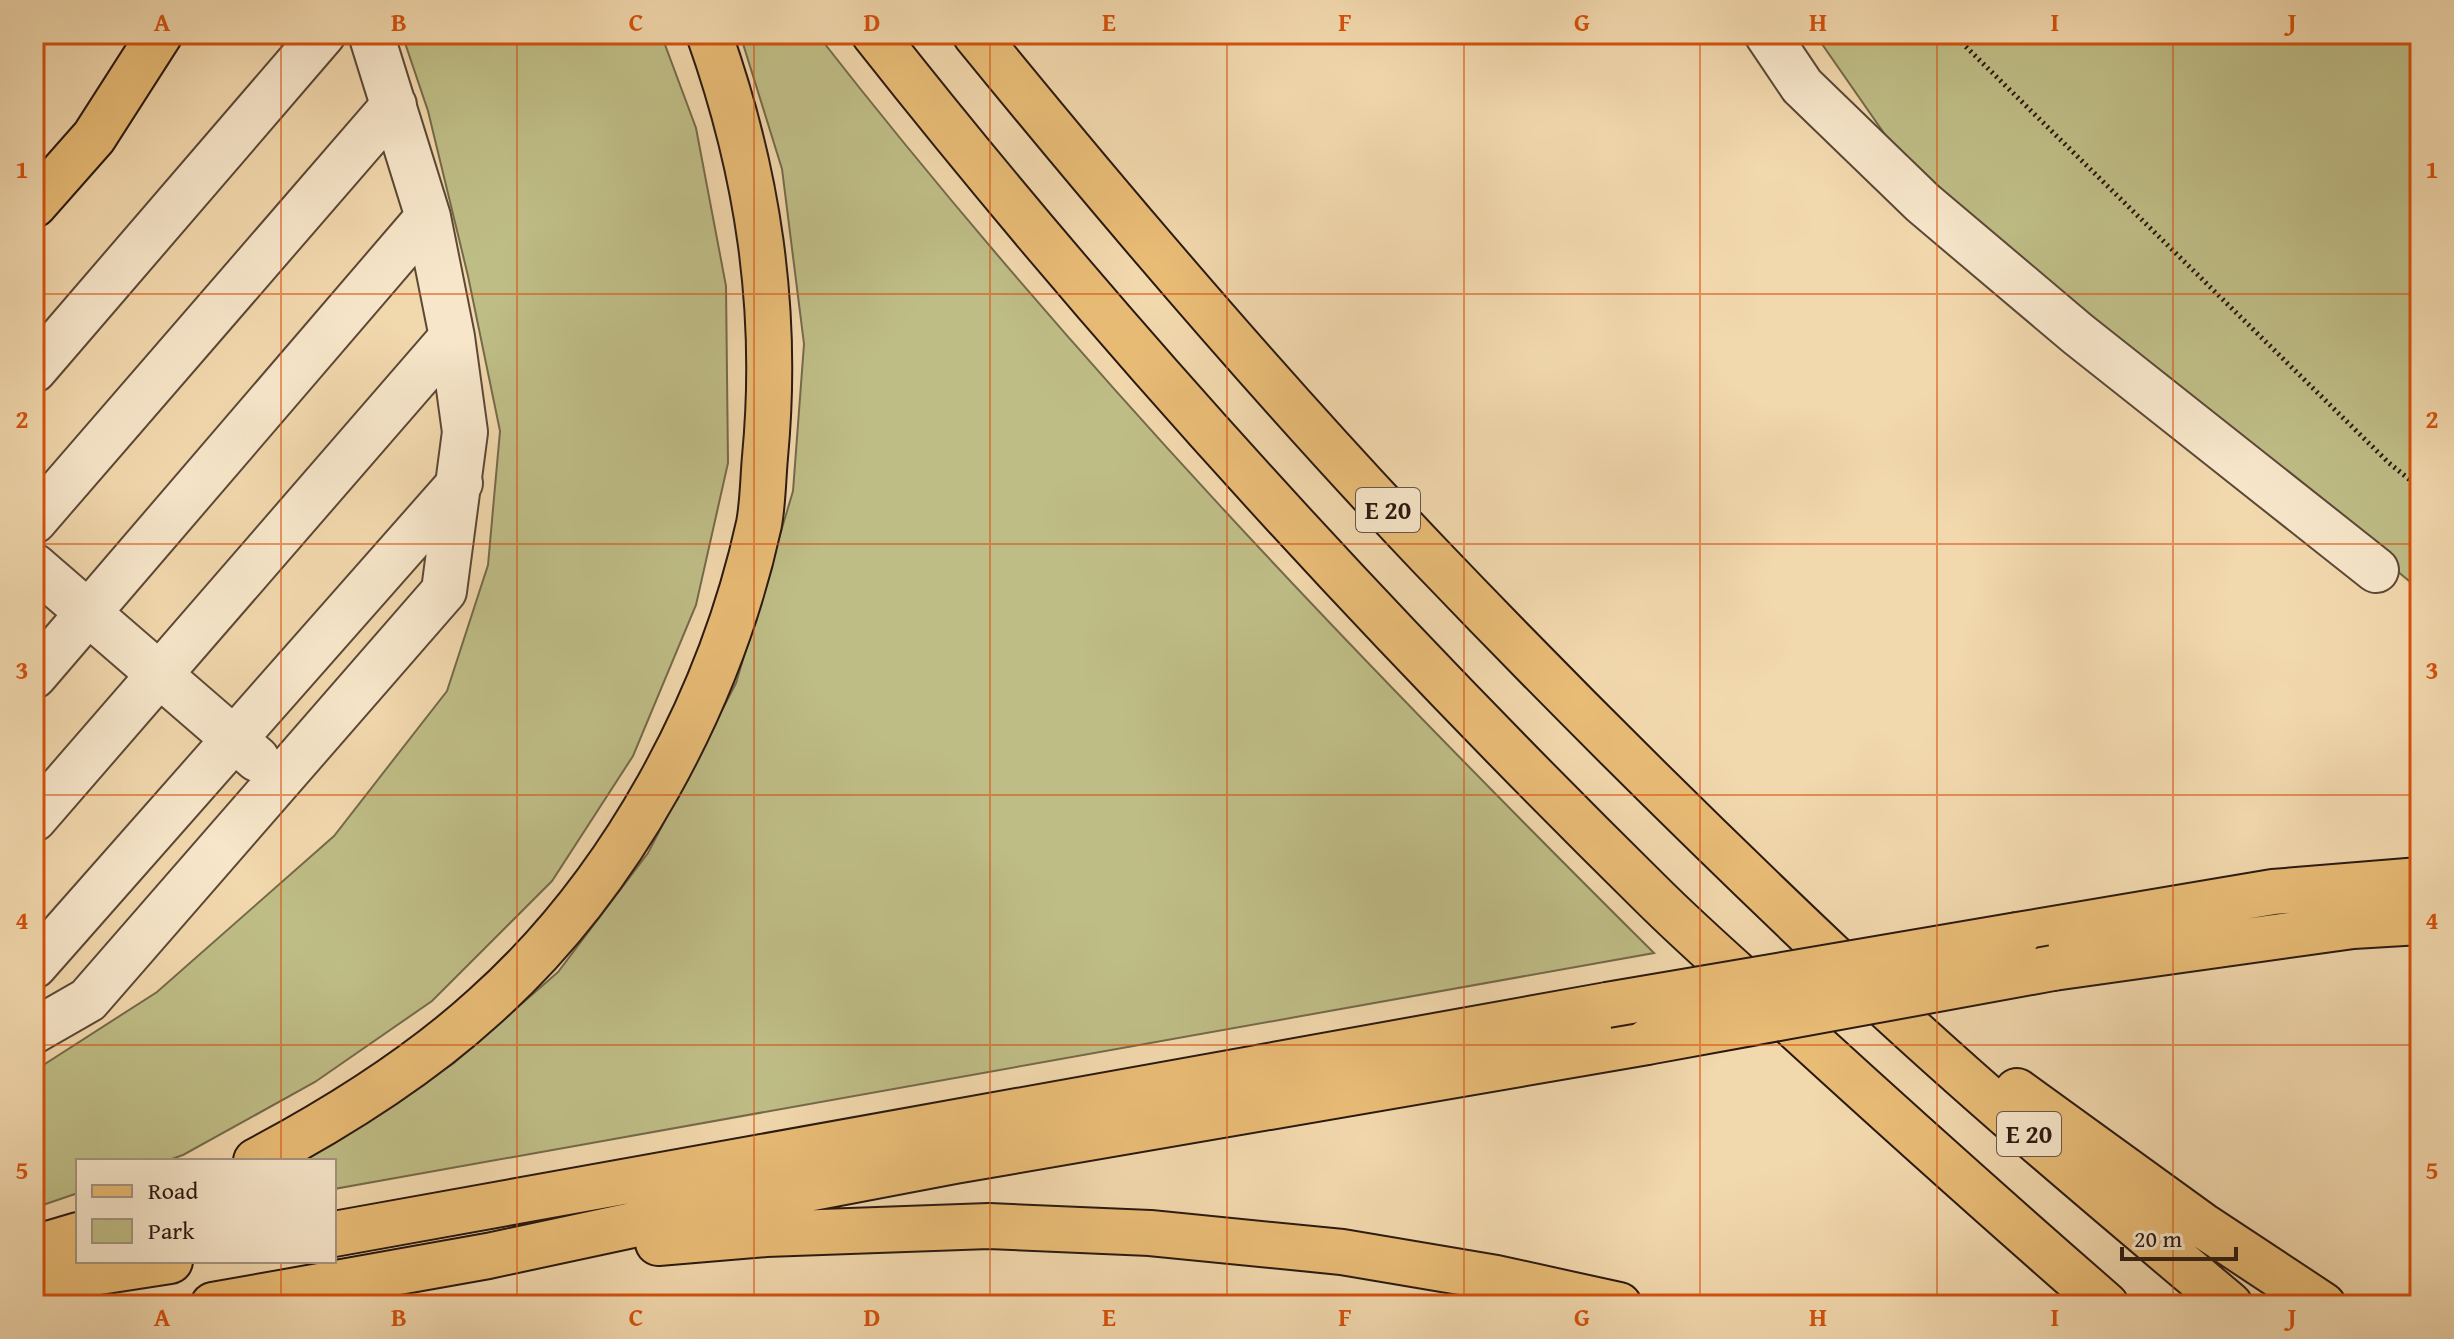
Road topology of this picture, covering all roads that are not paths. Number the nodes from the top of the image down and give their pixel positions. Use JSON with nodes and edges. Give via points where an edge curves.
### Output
{"nodes":[{"id":1,"x":160,"y":34,"type":"edge"},
{"id":2,"x":323,"y":34,"type":"edge"},
{"id":3,"x":371,"y":34,"type":"edge"},
{"id":4,"x":709,"y":34,"type":"edge"},
{"id":5,"x":874,"y":34,"type":"edge"},
{"id":6,"x":975,"y":34,"type":"edge"},
{"id":7,"x":1767,"y":34,"type":"edge"},
{"id":8,"x":394,"y":105,"type":"junction"},
{"id":9,"x":34,"y":205,"type":"edge"},
{"id":10,"x":428,"y":217,"type":"junction"},
{"id":11,"x":452,"y":337,"type":"junction"},
{"id":12,"x":34,"y":370,"type":"edge"},
{"id":13,"x":460,"y":483,"type":"junction"},
{"id":14,"x":34,"y":521,"type":"edge"},
{"id":15,"x":34,"y":566,"type":"edge"},
{"id":16,"x":2376,"y":570,"type":"dead end"},
{"id":17,"x":88,"y":613,"type":"junction"},
{"id":18,"x":159,"y":674,"type":"junction"},
{"id":19,"x":34,"y":676,"type":"edge"},
{"id":20,"x":234,"y":739,"type":"junction"},
{"id":21,"x":280,"y":779,"type":"junction"},
{"id":22,"x":34,"y":819,"type":"edge"},
{"id":23,"x":2420,"y":880,"type":"edge"},
{"id":24,"x":2420,"y":922,"type":"edge"},
{"id":25,"x":1833,"y":957,"type":"junction"},
{"id":26,"x":34,"y":966,"type":"edge"},
{"id":27,"x":34,"y":1031,"type":"edge"},
{"id":28,"x":260,"y":1159,"type":"edge"},
{"id":29,"x":336,"y":1234,"type":"edge"},
{"id":30,"x":76,"y":1236,"type":"edge"},
{"id":31,"x":34,"y":1248,"type":"edge"},
{"id":32,"x":488,"y":1256,"type":"junction"},
{"id":33,"x":157,"y":1263,"type":"edge"},
{"id":34,"x":34,"y":1282,"type":"edge"},
{"id":35,"x":213,"y":1305,"type":"edge"},
{"id":36,"x":1619,"y":1305,"type":"edge"},
{"id":37,"x":2106,"y":1305,"type":"edge"},
{"id":38,"x":2230,"y":1305,"type":"edge"},
{"id":39,"x":2323,"y":1305,"type":"edge"}],
"edges":[{"from":1,"to":9,"type":"main road","via":[[94,137]]},
{"from":2,"to":12,"type":"street"},
{"from":3,"to":8,"type":"street"},
{"from":4,"to":28,"type":"main road","via":[[731,95],[754,193],[767,286],[769,414],[759,522],[702,700],[657,790],[606,871],[547,944],[484,1007],[411,1067],[319,1128]]},
{"from":5,"to":37,"type":"main road","number":"E 20","via":[[1120,331],[1404,642],[1652,895],[1940,1161]]},
{"from":6,"to":25,"type":"main road","number":"E 20","via":[[1108,197],[1429,555]]},
{"from":7,"to":16,"type":"street","via":[[1802,86],[1923,203],[2078,334]]},
{"from":8,"to":10,"type":"street"},
{"from":8,"to":14,"type":"street"},
{"from":10,"to":11,"type":"street"},
{"from":10,"to":17,"type":"street"},
{"from":11,"to":13,"type":"street","via":[[465,432]]},
{"from":11,"to":18,"type":"street"},
{"from":13,"to":20,"type":"street"},
{"from":13,"to":21,"type":"street","via":[[444,591]]},
{"from":15,"to":17,"type":"street"},
{"from":17,"to":18,"type":"street"},
{"from":17,"to":19,"type":"street"},
{"from":18,"to":20,"type":"street"},
{"from":18,"to":22,"type":"street"},
{"from":20,"to":21,"type":"street"},
{"from":20,"to":26,"type":"street"},
{"from":21,"to":27,"type":"street","via":[[88,1000]]},
{"from":23,"to":29,"type":"main road","bridge":true,"via":[[2273,892],[2018,935]]},
{"from":24,"to":32,"type":"main road","bridge":true,"via":[[2353,926],[2053,968],[955,1161]]},
{"from":25,"to":38,"type":"main road","number":"E 20","via":[[2043,1147]]},
{"from":25,"to":39,"type":"main road","via":[[2202,1225]]},
{"from":30,"to":31,"type":"main road"},
{"from":32,"to":35,"type":"main road"},
{"from":32,"to":36,"type":"main road","via":[[766,1234],[989,1226],[1135,1232],[1342,1252]]},
{"from":33,"to":34,"type":"main road"}]}
